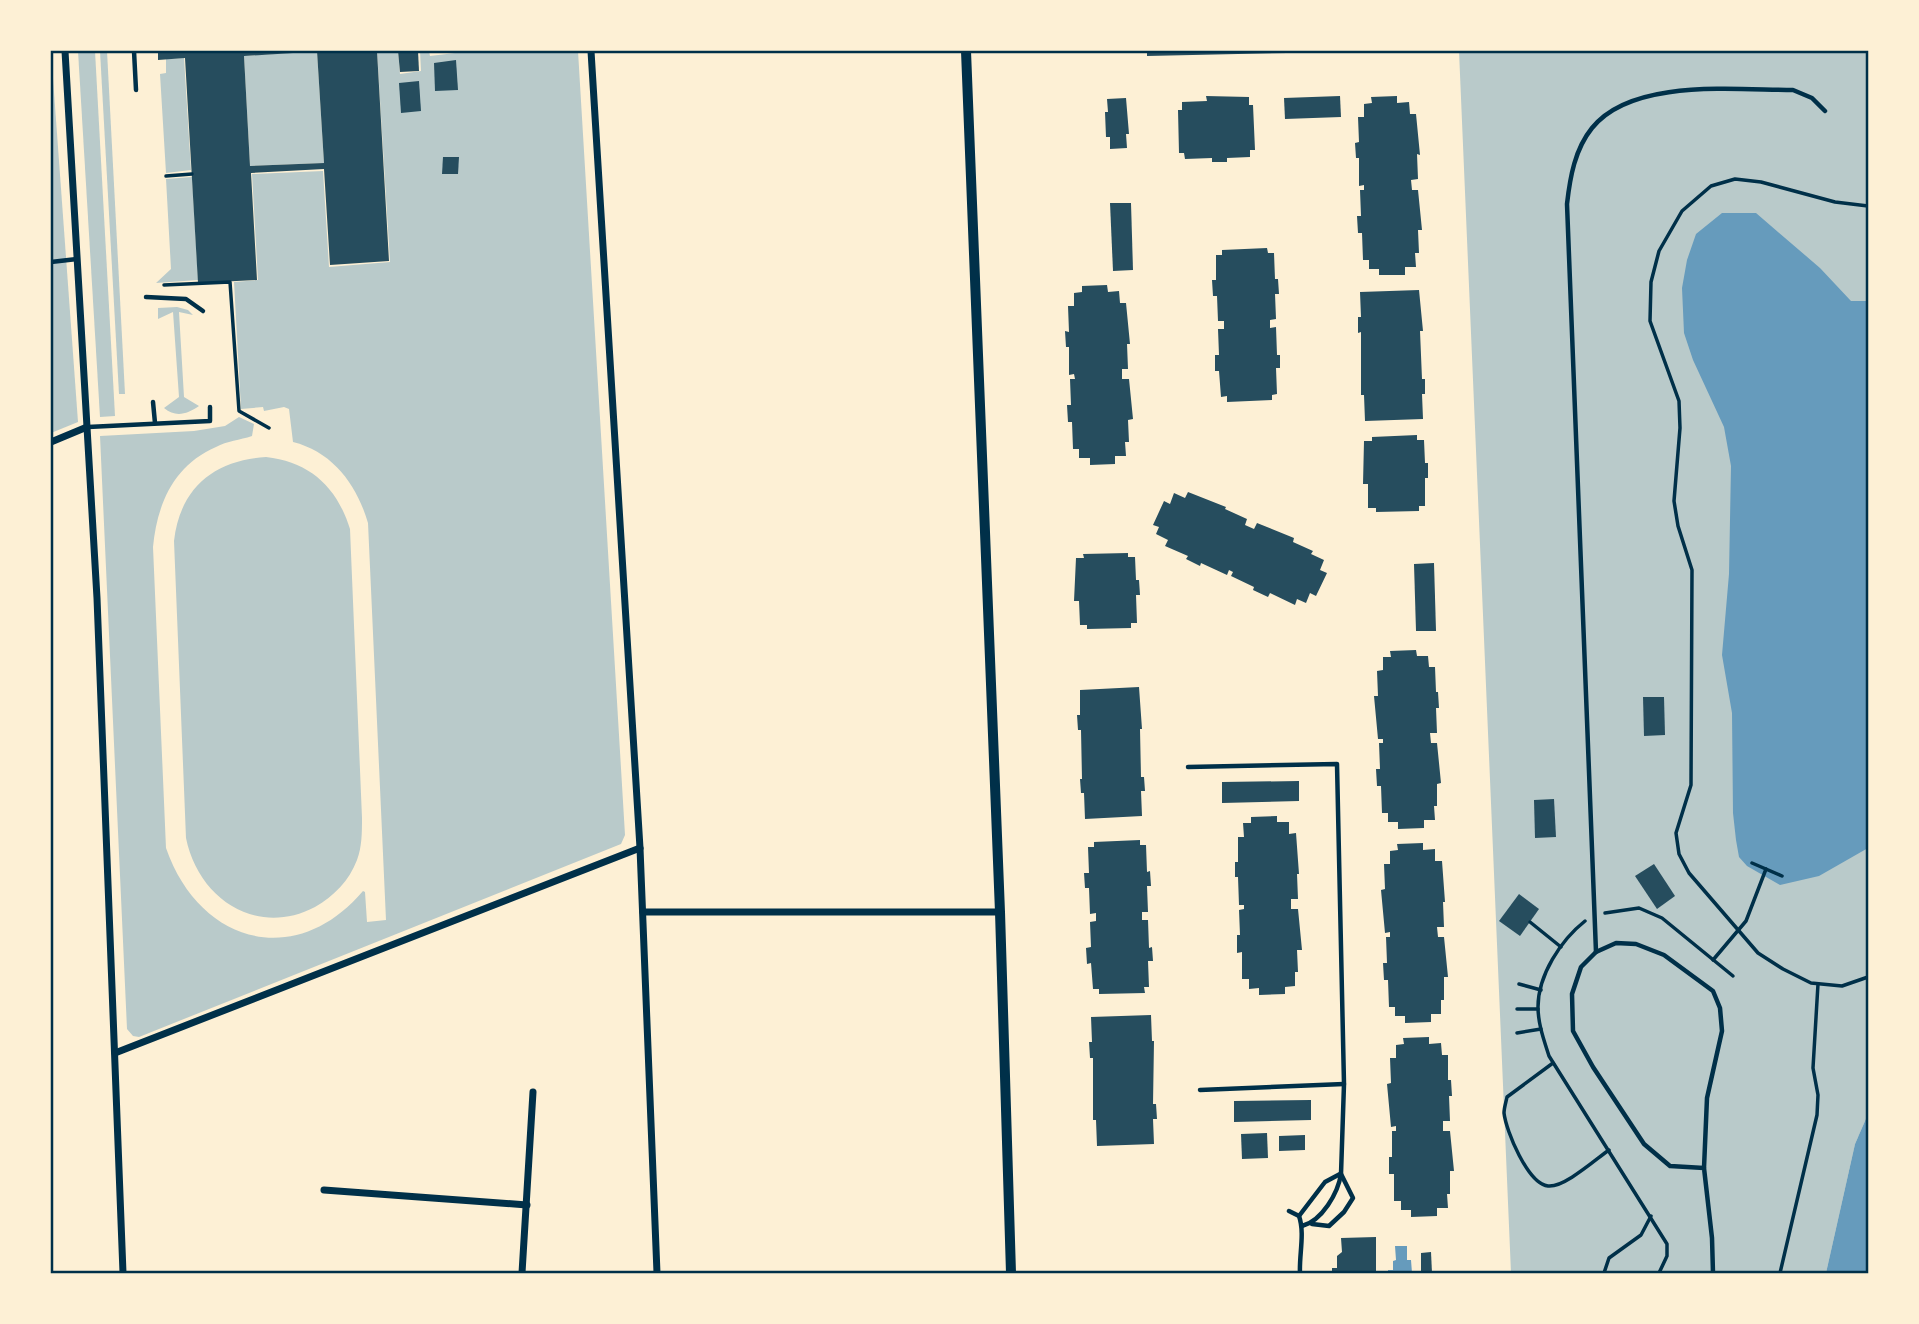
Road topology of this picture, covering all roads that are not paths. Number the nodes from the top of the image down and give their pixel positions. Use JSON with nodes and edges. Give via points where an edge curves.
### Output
{"nodes":[{"id":1,"x":65,"y":51,"type":"edge"},
{"id":2,"x":134,"y":51,"type":"edge"},
{"id":3,"x":592,"y":51,"type":"edge"},
{"id":4,"x":966,"y":51,"type":"edge"},
{"id":5,"x":136,"y":90,"type":"dead end"},
{"id":6,"x":1825,"y":111,"type":"dead end"},
{"id":7,"x":77,"y":259,"type":"junction"},
{"id":8,"x":51,"y":262,"type":"edge"},
{"id":9,"x":146,"y":297,"type":"dead end"},
{"id":10,"x":203,"y":311,"type":"dead end"},
{"id":11,"x":153,"y":402,"type":"dead end"},
{"id":12,"x":210,"y":407,"type":"dead end"},
{"id":13,"x":155,"y":423,"type":"junction"},
{"id":14,"x":87,"y":427,"type":"junction"},
{"id":15,"x":51,"y":442,"type":"edge"},
{"id":16,"x":1188,"y":767,"type":"dead end"},
{"id":17,"x":640,"y":848,"type":"junction"},
{"id":18,"x":643,"y":912,"type":"junction"},
{"id":19,"x":1000,"y":912,"type":"junction"},
{"id":20,"x":1596,"y":952,"type":"junction"},
{"id":21,"x":115,"y":1053,"type":"junction"},
{"id":22,"x":1344,"y":1084,"type":"junction"},
{"id":23,"x":1200,"y":1090,"type":"dead end"},
{"id":24,"x":533,"y":1092,"type":"dead end"},
{"id":25,"x":1704,"y":1168,"type":"junction"},
{"id":26,"x":1341,"y":1174,"type":"junction"},
{"id":27,"x":324,"y":1190,"type":"dead end"},
{"id":28,"x":527,"y":1205,"type":"junction"},
{"id":29,"x":1289,"y":1211,"type":"dead end"},
{"id":30,"x":1299,"y":1216,"type":"junction"},
{"id":31,"x":1312,"y":1224,"type":"junction"},
{"id":32,"x":1302,"y":1226,"type":"junction"},
{"id":33,"x":123,"y":1273,"type":"edge"},
{"id":34,"x":522,"y":1273,"type":"edge"},
{"id":35,"x":657,"y":1273,"type":"edge"},
{"id":36,"x":1010,"y":1273,"type":"edge"},
{"id":37,"x":1300,"y":1273,"type":"edge"},
{"id":38,"x":1713,"y":1273,"type":"edge"}],
"edges":[{"from":1,"to":7,"type":"street"},
{"from":2,"to":5,"type":"lane"},
{"from":3,"to":17,"type":"street"},
{"from":4,"to":19,"type":"street"},
{"from":6,"to":20,"type":"lane","via":[[1812,98],[1793,90],[1667,91],[1640,96],[1603,117],[1576,156],[1567,204]]},
{"from":7,"to":8,"type":"lane"},
{"from":7,"to":14,"type":"street"},
{"from":9,"to":10,"type":"lane","via":[[186,299]]},
{"from":11,"to":13,"type":"lane"},
{"from":12,"to":13,"type":"lane","via":[[210,421]]},
{"from":13,"to":14,"type":"lane"},
{"from":14,"to":15,"type":"street"},
{"from":14,"to":21,"type":"street"},
{"from":16,"to":22,"type":"lane","via":[[1337,764]]},
{"from":17,"to":18,"type":"street"},
{"from":17,"to":21,"type":"street"},
{"from":18,"to":19,"type":"street"},
{"from":18,"to":35,"type":"street"},
{"from":19,"to":36,"type":"street"},
{"from":20,"to":25,"type":"lane","via":[[1581,967],[1572,994],[1573,1031],[1644,1144],[1670,1166]]},
{"from":20,"to":25,"type":"lane","via":[[1616,943],[1636,944],[1664,955],[1713,991],[1722,1031],[1707,1098]]},
{"from":21,"to":33,"type":"street"},
{"from":22,"to":23,"type":"lane"},
{"from":22,"to":26,"type":"lane"},
{"from":24,"to":28,"type":"street"},
{"from":25,"to":38,"type":"lane"},
{"from":26,"to":30,"type":"lane","via":[[1325,1182]]},
{"from":26,"to":31,"type":"lane","via":[[1339,1187]]},
{"from":26,"to":31,"type":"lane","via":[[1353,1198],[1329,1226]]},
{"from":27,"to":28,"type":"street"},
{"from":28,"to":34,"type":"street"},
{"from":29,"to":30,"type":"lane"},
{"from":30,"to":32,"type":"lane"},
{"from":31,"to":32,"type":"lane"},
{"from":32,"to":37,"type":"lane"}]}
